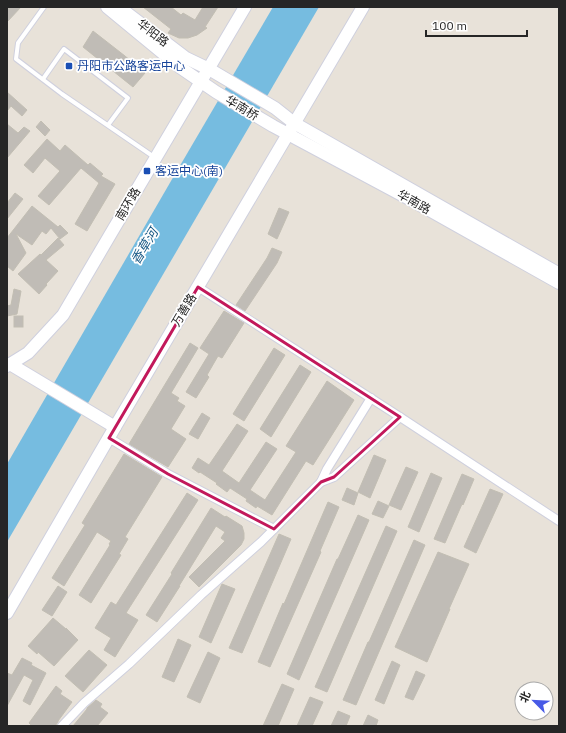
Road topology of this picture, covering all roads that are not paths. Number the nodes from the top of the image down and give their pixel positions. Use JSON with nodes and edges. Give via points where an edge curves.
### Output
{"nodes":[{"id":1,"x":44,"y":7,"type":"edge"},
{"id":2,"x":107,"y":7,"type":"edge"},
{"id":3,"x":120,"y":7,"type":"edge"},
{"id":4,"x":245,"y":7,"type":"edge"},
{"id":5,"x":363,"y":7,"type":"edge"},
{"id":6,"x":208,"y":69,"type":"junction"},
{"id":7,"x":43,"y":79,"type":"junction"},
{"id":8,"x":201,"y":82,"type":"junction"},
{"id":9,"x":275,"y":108,"type":"joint"},
{"id":10,"x":268,"y":123,"type":"joint"},
{"id":11,"x":108,"y":125,"type":"junction"},
{"id":12,"x":291,"y":128,"type":"junction"},
{"id":13,"x":156,"y":158,"type":"junction"},
{"id":14,"x":559,"y":274,"type":"edge"},
{"id":15,"x":559,"y":283,"type":"edge"},
{"id":16,"x":198,"y":287,"type":"junction"},
{"id":17,"x":9,"y":365,"type":"edge"},
{"id":18,"x":371,"y":398,"type":"junction"},
{"id":19,"x":400,"y":416,"type":"junction"},
{"id":20,"x":115,"y":427,"type":"junction"},
{"id":21,"x":109,"y":438,"type":"junction"},
{"id":22,"x":321,"y":482,"type":"junction"},
{"id":23,"x":559,"y":521,"type":"edge"},
{"id":24,"x":274,"y":529,"type":"junction"},
{"id":25,"x":7,"y":613,"type":"edge"},
{"id":26,"x":62,"y":726,"type":"edge"}],
"edges":[{"from":1,"to":7,"type":"lane","via":[[18,43],[16,59]]},
{"from":2,"to":8,"type":"main road"},
{"from":3,"to":6,"type":"main road","name":"华阳路","via":[[186,58]]},
{"from":4,"to":6,"type":"main road","name":"南环路"},
{"from":5,"to":12,"type":"main road","name":"万善路"},
{"from":6,"to":8,"type":"main road","name":"南环路"},
{"from":6,"to":9,"type":"main road","name":"华南桥"},
{"from":7,"to":11,"type":"lane"},
{"from":7,"to":11,"type":"lane","via":[[64,50],[128,98]]},
{"from":8,"to":10,"type":"main road","name":"华南桥"},
{"from":8,"to":13,"type":"main road","name":"南环路"},
{"from":9,"to":12,"type":"main road","name":"华南路"},
{"from":10,"to":12,"type":"main road","name":"华南路"},
{"from":11,"to":13,"type":"lane"},
{"from":12,"to":14,"type":"main road","name":"华南路"},
{"from":12,"to":15,"type":"main road","name":"华南路"},
{"from":12,"to":16,"type":"main road","name":"万善路"},
{"from":13,"to":17,"type":"main road","name":"南环路","via":[[63,316],[28,353]]},
{"from":16,"to":18,"type":"street"},
{"from":16,"to":20,"type":"main road","name":"万善路"},
{"from":17,"to":20,"type":"main road"},
{"from":18,"to":19,"type":"street"},
{"from":18,"to":22,"type":"street"},
{"from":19,"to":22,"type":"street","via":[[334,477]]},
{"from":19,"to":23,"type":"street"},
{"from":20,"to":21,"type":"main road","name":"万善路"},
{"from":21,"to":24,"type":"street","via":[[168,474]]},
{"from":21,"to":25,"type":"main road","name":"万善路"},
{"from":22,"to":24,"type":"street"},
{"from":24,"to":26,"type":"street"}]}
